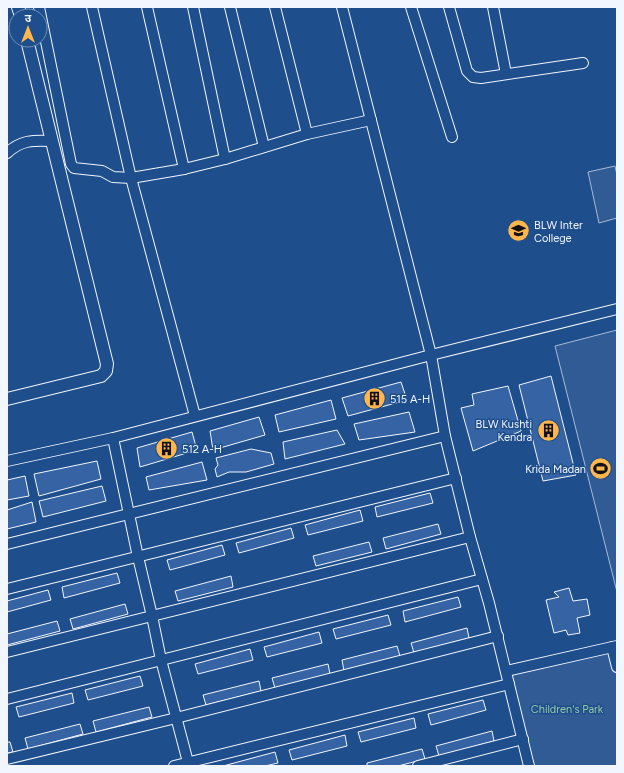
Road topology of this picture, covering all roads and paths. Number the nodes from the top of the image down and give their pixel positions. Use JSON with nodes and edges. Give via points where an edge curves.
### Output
{"nodes":[{"id":1,"x":39,"y":7,"type":"edge"},
{"id":2,"x":92,"y":7,"type":"edge"},
{"id":3,"x":147,"y":7,"type":"edge"},
{"id":4,"x":193,"y":7,"type":"edge"},
{"id":5,"x":230,"y":7,"type":"edge"},
{"id":6,"x":274,"y":7,"type":"edge"},
{"id":7,"x":342,"y":7,"type":"edge"},
{"id":8,"x":411,"y":7,"type":"edge"},
{"id":9,"x":449,"y":7,"type":"edge"},
{"id":10,"x":493,"y":7,"type":"edge"},
{"id":11,"x":29,"y":48,"type":"edge"},
{"id":12,"x":583,"y":63,"type":"dead end"},
{"id":13,"x":506,"y":74,"type":"junction"},
{"id":14,"x":371,"y":120,"type":"junction"},
{"id":15,"x":307,"y":134,"type":"junction"},
{"id":16,"x":452,"y":137,"type":"dead end"},
{"id":17,"x":52,"y":141,"type":"junction"},
{"id":18,"x":264,"y":147,"type":"junction"},
{"id":19,"x":7,"y":153,"type":"edge"},
{"id":20,"x":225,"y":159,"type":"junction"},
{"id":21,"x":184,"y":168,"type":"junction"},
{"id":22,"x":131,"y":178,"type":"junction"},
{"id":23,"x":617,"y":309,"type":"edge"},
{"id":24,"x":431,"y":355,"type":"junction"},
{"id":25,"x":7,"y":399,"type":"edge"},
{"id":26,"x":195,"y":416,"type":"junction"},
{"id":27,"x":445,"y":436,"type":"junction"},
{"id":28,"x":113,"y":438,"type":"junction"},
{"id":29,"x":7,"y":461,"type":"edge"},
{"id":30,"x":456,"y":478,"type":"junction"},
{"id":31,"x":129,"y":514,"type":"junction"},
{"id":32,"x":470,"y":537,"type":"junction"},
{"id":33,"x":7,"y":544,"type":"edge"},
{"id":34,"x":138,"y":557,"type":"junction"},
{"id":35,"x":482,"y":579,"type":"junction"},
{"id":36,"x":7,"y":589,"type":"edge"},
{"id":37,"x":152,"y":616,"type":"junction"},
{"id":38,"x":498,"y":636,"type":"junction"},
{"id":39,"x":615,"y":646,"type":"edge"},
{"id":40,"x":7,"y":652,"type":"edge"},
{"id":41,"x":161,"y":660,"type":"junction"},
{"id":42,"x":617,"y":667,"type":"edge"},
{"id":43,"x":506,"y":672,"type":"junction"},
{"id":44,"x":509,"y":684,"type":"junction"},
{"id":45,"x":7,"y":699,"type":"edge"},
{"id":46,"x":176,"y":718,"type":"junction"},
{"id":47,"x":523,"y":739,"type":"junction"},
{"id":48,"x":7,"y":759,"type":"edge"},
{"id":49,"x":188,"y":764,"type":"edge"},
{"id":50,"x":174,"y":766,"type":"edge"},
{"id":51,"x":418,"y":766,"type":"edge"},
{"id":52,"x":529,"y":766,"type":"edge"}],
"edges":[{"from":1,"to":22,"type":"street","via":[[71,164],[74,168],[102,171],[113,177]]},
{"from":2,"to":22,"type":"street"},
{"from":3,"to":21,"type":"street"},
{"from":4,"to":20,"type":"street"},
{"from":5,"to":18,"type":"street"},
{"from":6,"to":15,"type":"street"},
{"from":7,"to":14,"type":"street"},
{"from":8,"to":16,"type":"street"},
{"from":9,"to":13,"type":"street","via":[[467,71],[473,77],[481,78]]},
{"from":10,"to":13,"type":"street"},
{"from":11,"to":17,"type":"street"},
{"from":12,"to":13,"type":"street"},
{"from":14,"to":15,"type":"street"},
{"from":14,"to":24,"type":"street"},
{"from":15,"to":18,"type":"street"},
{"from":17,"to":19,"type":"street","via":[[32,140],[15,145]]},
{"from":17,"to":25,"type":"street","via":[[107,364],[106,371],[101,376]]},
{"from":18,"to":20,"type":"street"},
{"from":20,"to":21,"type":"street"},
{"from":21,"to":22,"type":"street"},
{"from":22,"to":26,"type":"street"},
{"from":23,"to":24,"type":"street"},
{"from":24,"to":26,"type":"street"},
{"from":24,"to":27,"type":"street"},
{"from":26,"to":28,"type":"street"},
{"from":27,"to":30,"type":"street"},
{"from":27,"to":31,"type":"street"},
{"from":28,"to":29,"type":"street"},
{"from":28,"to":31,"type":"street"},
{"from":30,"to":32,"type":"street"},
{"from":30,"to":34,"type":"street"},
{"from":31,"to":33,"type":"street"},
{"from":31,"to":34,"type":"street"},
{"from":32,"to":35,"type":"street"},
{"from":32,"to":37,"type":"street"},
{"from":34,"to":36,"type":"street"},
{"from":34,"to":37,"type":"street"},
{"from":35,"to":38,"type":"street"},
{"from":35,"to":41,"type":"street"},
{"from":37,"to":40,"type":"street"},
{"from":37,"to":41,"type":"street"},
{"from":38,"to":43,"type":"street"},
{"from":38,"to":46,"type":"street"},
{"from":39,"to":42,"type":"street"},
{"from":39,"to":43,"type":"street"},
{"from":41,"to":45,"type":"street"},
{"from":41,"to":46,"type":"street"},
{"from":43,"to":44,"type":"street"},
{"from":44,"to":47,"type":"street"},
{"from":44,"to":49,"type":"street"},
{"from":46,"to":48,"type":"street"},
{"from":46,"to":49,"type":"street"},
{"from":47,"to":51,"type":"street"},
{"from":47,"to":52,"type":"street"},
{"from":49,"to":50,"type":"street"}]}
